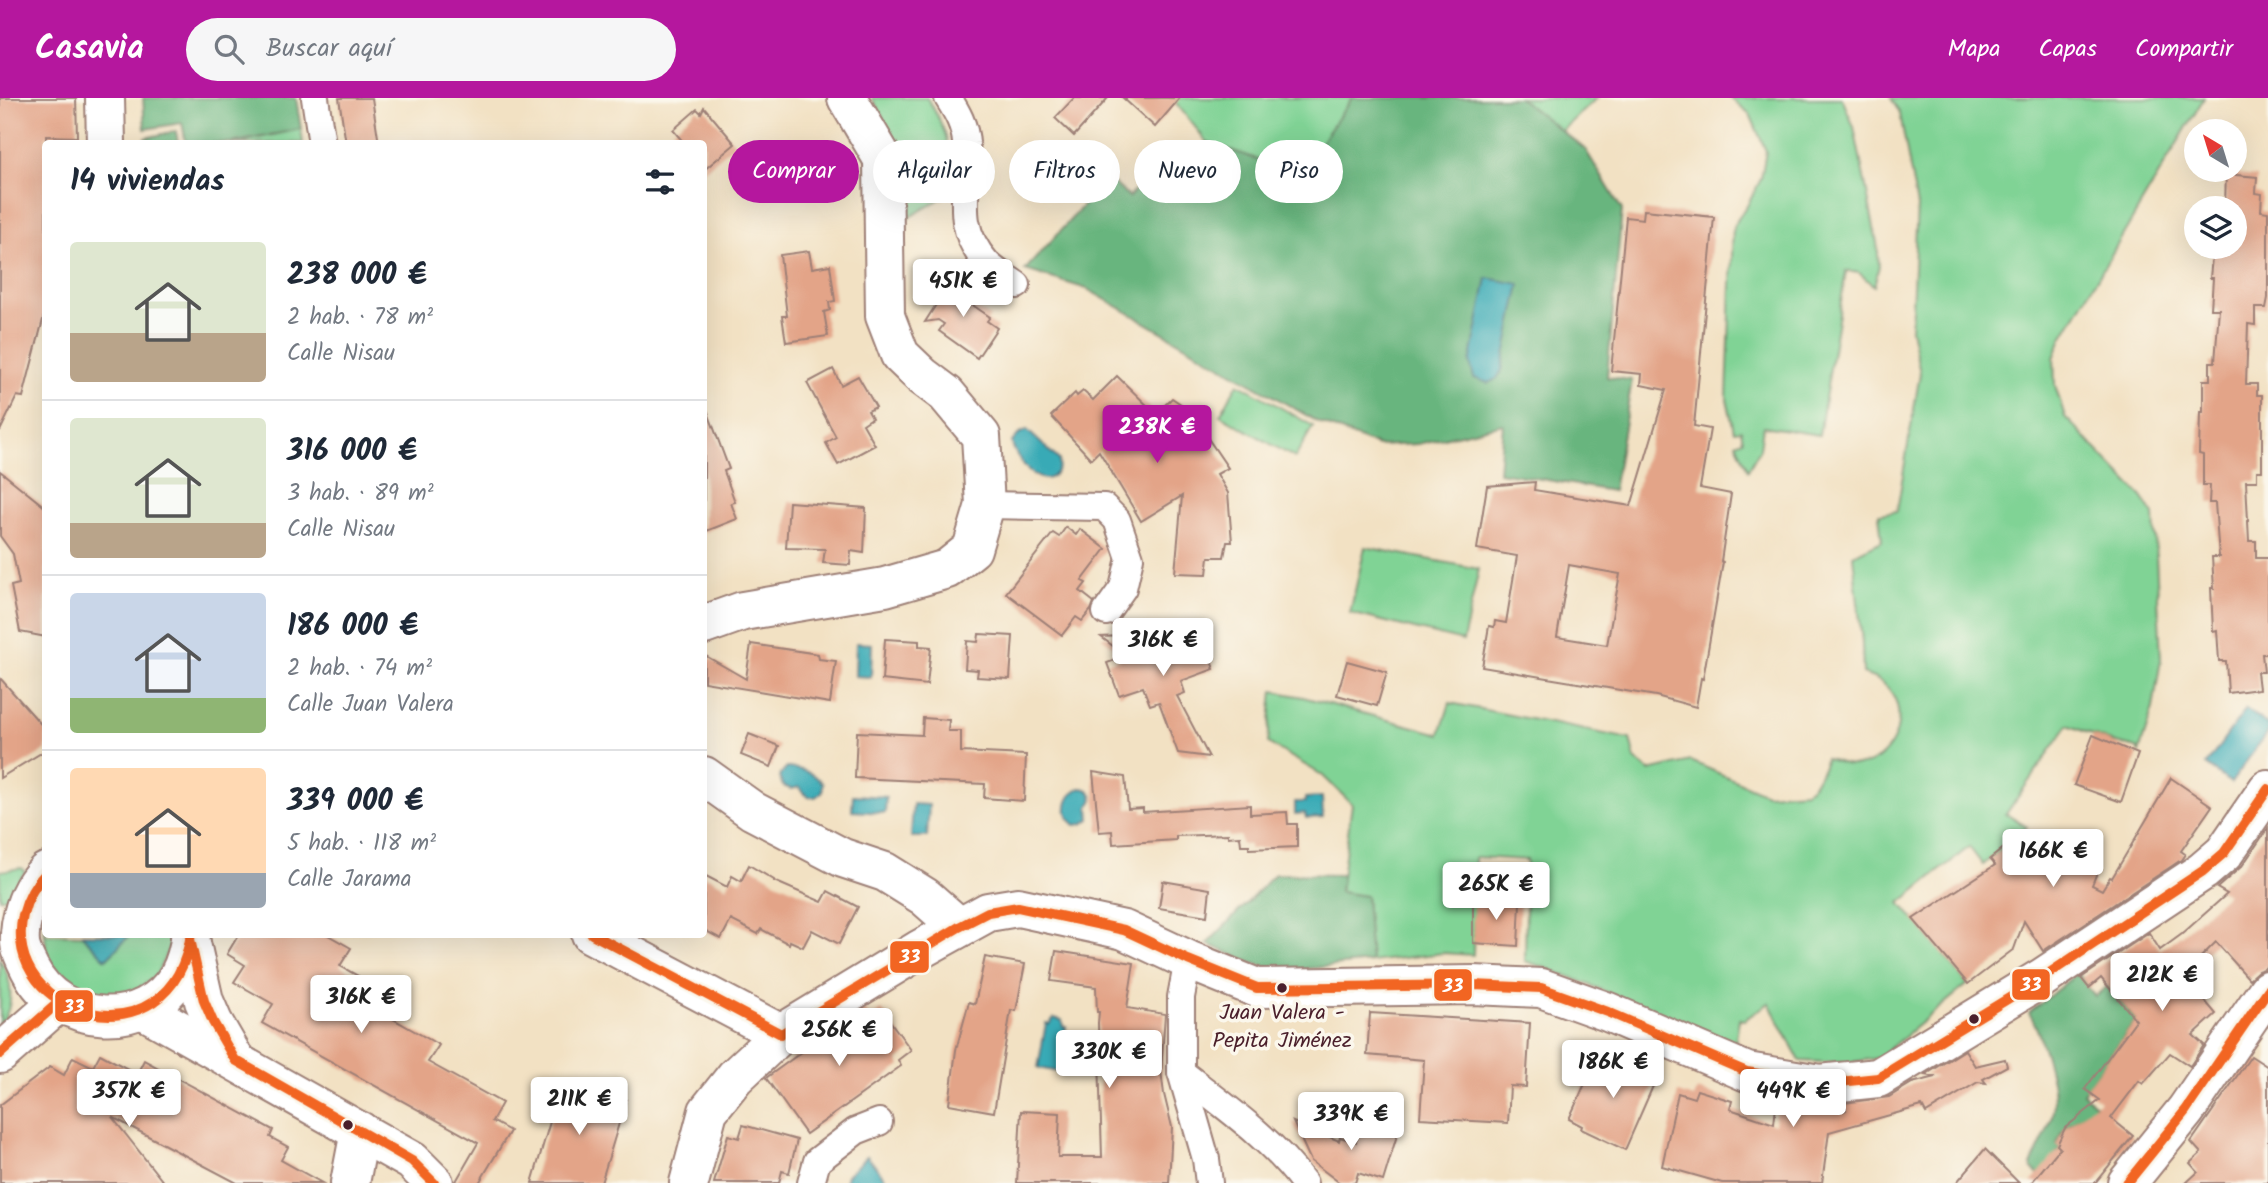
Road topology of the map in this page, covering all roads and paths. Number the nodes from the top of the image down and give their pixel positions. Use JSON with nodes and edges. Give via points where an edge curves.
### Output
{"nodes":[{"id":1,"x":105,"y":98,"type":"edge"},
{"id":2,"x":315,"y":98,"type":"edge"},
{"id":3,"x":847,"y":98,"type":"edge"},
{"id":4,"x":948,"y":98,"type":"edge"},
{"id":5,"x":106,"y":140,"type":"edge"},
{"id":6,"x":321,"y":140,"type":"edge"},
{"id":7,"x":1017,"y":285,"type":"dead end"},
{"id":8,"x":985,"y":505,"type":"junction"},
{"id":9,"x":1107,"y":612,"type":"dead end"},
{"id":10,"x":707,"y":624,"type":"edge"},
{"id":11,"x":707,"y":778,"type":"edge"},
{"id":12,"x":2268,"y":789,"type":"edge"},
{"id":13,"x":42,"y":876,"type":"edge"},
{"id":14,"x":959,"y":927,"type":"junction"},
{"id":15,"x":9,"y":937,"type":"edge"},
{"id":16,"x":190,"y":938,"type":"edge"},
{"id":17,"x":190,"y":938,"type":"edge"},
{"id":18,"x":599,"y":938,"type":"edge"},
{"id":19,"x":1188,"y":960,"type":"junction"},
{"id":20,"x":2268,"y":990,"type":"edge"},
{"id":21,"x":59,"y":1002,"type":"junction"},
{"id":22,"x":142,"y":1009,"type":"junction"},
{"id":23,"x":781,"y":1034,"type":"junction"},
{"id":24,"x":0,"y":1054,"type":"edge"},
{"id":25,"x":235,"y":1060,"type":"junction"},
{"id":26,"x":1181,"y":1072,"type":"junction"},
{"id":27,"x":878,"y":1122,"type":"dead end"},
{"id":28,"x":360,"y":1130,"type":"junction"},
{"id":29,"x":350,"y":1183,"type":"edge"},
{"id":30,"x":434,"y":1183,"type":"edge"},
{"id":31,"x":689,"y":1183,"type":"edge"},
{"id":32,"x":811,"y":1183,"type":"edge"},
{"id":33,"x":1209,"y":1183,"type":"edge"},
{"id":34,"x":1304,"y":1183,"type":"edge"},
{"id":35,"x":2127,"y":1183,"type":"edge"}],
"edges":[{"from":1,"to":5,"type":"street"},
{"from":2,"to":6,"type":"street"},
{"from":3,"to":8,"type":"street","via":[[883,159],[885,316],[900,355],[946,394],[981,436]]},
{"from":4,"to":7,"type":"street","via":[[961,119],[966,140],[963,202],[968,234],[987,263]]},
{"from":8,"to":9,"type":"street","via":[[1104,507],[1117,520],[1130,558],[1124,588]]},
{"from":8,"to":10,"type":"street","via":[[972,549],[947,569],[885,587],[743,611]]},
{"from":11,"to":14,"type":"street","via":[[753,811],[843,858],[885,872],[925,897]]},
{"from":12,"to":19,"type":"street","via":[[2224,853],[2203,871],[2042,978],[1878,1078],[1820,1084],[1747,1072],[1541,988],[1257,988]]},
{"from":13,"to":15,"type":"street"},
{"from":14,"to":19,"type":"street","via":[[988,912],[1018,907],[1124,930]]},
{"from":14,"to":23,"type":"street"},
{"from":15,"to":21,"type":"street","via":[[36,980]]},
{"from":16,"to":22,"type":"street","via":[[178,977]]},
{"from":17,"to":25,"type":"street","via":[[204,1001]]},
{"from":18,"to":23,"type":"street"},
{"from":19,"to":26,"type":"street","via":[[1181,997]]},
{"from":20,"to":35,"type":"street","via":[[2186,1110]]},
{"from":21,"to":22,"type":"street","via":[[98,1016]]},
{"from":21,"to":24,"type":"street"},
{"from":22,"to":25,"type":"street"},
{"from":23,"to":31,"type":"street","via":[[735,1077],[708,1111]]},
{"from":25,"to":28,"type":"street"},
{"from":26,"to":33,"type":"street"},
{"from":26,"to":34,"type":"street","via":[[1246,1124]]},
{"from":27,"to":32,"type":"street","via":[[856,1131],[817,1161]]},
{"from":28,"to":29,"type":"street"},
{"from":28,"to":30,"type":"street","via":[[412,1161]]}]}
